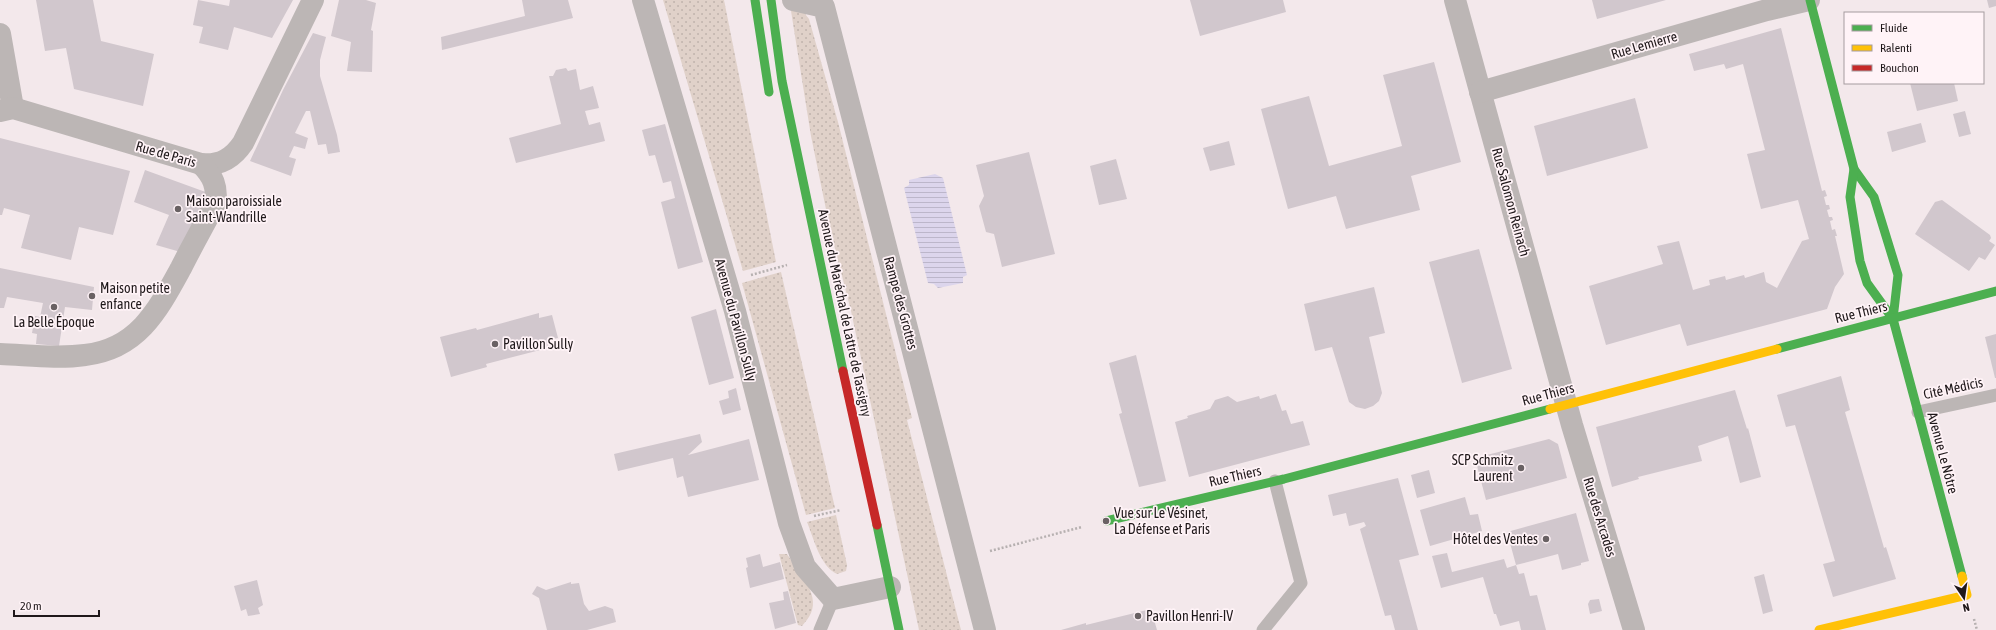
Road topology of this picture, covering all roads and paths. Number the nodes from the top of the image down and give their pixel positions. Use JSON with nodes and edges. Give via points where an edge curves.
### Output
{"nodes":[{"id":1,"x":312,"y":0,"type":"edge"},
{"id":2,"x":643,"y":0,"type":"edge"},
{"id":3,"x":755,"y":0,"type":"edge"},
{"id":4,"x":771,"y":0,"type":"edge"},
{"id":5,"x":793,"y":0,"type":"edge"},
{"id":6,"x":1455,"y":0,"type":"edge"},
{"id":7,"x":1809,"y":0,"type":"edge"},
{"id":8,"x":0,"y":34,"type":"edge"},
{"id":9,"x":1480,"y":92,"type":"junction"},
{"id":10,"x":770,"y":99,"type":"dead end"},
{"id":11,"x":6,"y":109,"type":"edge"},
{"id":12,"x":201,"y":164,"type":"junction"},
{"id":13,"x":1854,"y":169,"type":"junction"},
{"id":14,"x":787,"y":265,"type":"dead end"},
{"id":15,"x":744,"y":276,"type":"dead end"},
{"id":16,"x":1996,"y":291,"type":"edge"},
{"id":17,"x":1893,"y":318,"type":"junction"},
{"id":18,"x":0,"y":354,"type":"edge"},
{"id":19,"x":1996,"y":395,"type":"edge"},
{"id":20,"x":1566,"y":404,"type":"junction"},
{"id":21,"x":1918,"y":412,"type":"junction"},
{"id":22,"x":1275,"y":481,"type":"junction"},
{"id":23,"x":841,"y":510,"type":"dead end"},
{"id":24,"x":810,"y":517,"type":"dead end"},
{"id":25,"x":1106,"y":521,"type":"joint"},
{"id":26,"x":967,"y":558,"type":"junction"},
{"id":27,"x":878,"y":589,"type":"junction"},
{"id":28,"x":833,"y":599,"type":"junction"},
{"id":29,"x":820,"y":630,"type":"edge"},
{"id":30,"x":899,"y":630,"type":"edge"},
{"id":31,"x":985,"y":630,"type":"edge"},
{"id":32,"x":1263,"y":630,"type":"edge"},
{"id":33,"x":1634,"y":630,"type":"edge"},
{"id":34,"x":1819,"y":630,"type":"edge"}],
"edges":[{"from":1,"to":12,"type":"street","name":"Rue de Paris","via":[[239,150],[220,162]]},
{"from":2,"to":28,"type":"street","name":"Avenue du Pavillon Sully","via":[[734,312],[789,523],[805,567]]},
{"from":3,"to":10,"type":"main road"},
{"from":4,"to":27,"type":"main road","name":"Avenue du Maréchal de Lattre de Tassigny","via":[[781,73]]},
{"from":5,"to":26,"type":"street","name":"Rampe des Grottes","via":[[824,7]]},
{"from":6,"to":9,"type":"street","name":"Rue Salomon Reinach"},
{"from":7,"to":9,"type":"street","name":"Rue Lemierre"},
{"from":7,"to":13,"type":"main road"},
{"from":8,"to":11,"type":"street"},
{"from":9,"to":20,"type":"street","name":"Rue Salomon Reinach"},
{"from":11,"to":12,"type":"street","name":"Rue de Paris"},
{"from":12,"to":18,"type":"street","via":[[214,181],[215,204],[160,306],[144,327],[118,345],[91,354]]},
{"from":13,"to":17,"type":"main road","via":[[1874,197],[1898,275]]},
{"from":13,"to":17,"type":"main road","via":[[1850,197],[1860,261],[1867,282]]},
{"from":14,"to":15,"type":"path"},
{"from":16,"to":17,"type":"main road","name":"Rue Thiers"},
{"from":17,"to":20,"type":"main road","name":"Rue Thiers"},
{"from":17,"to":21,"type":"main road","name":"Avenue Le Nôtre"},
{"from":19,"to":21,"type":"lane","name":"Cité Médicis"},
{"from":20,"to":22,"type":"main road","name":"Rue Thiers"},
{"from":20,"to":33,"type":"street","name":"Rue des Arcades"},
{"from":21,"to":34,"type":"main road","name":"Avenue Le Nôtre","via":[[1967,595]]},
{"from":22,"to":25,"type":"main road","name":"Rue Thiers"},
{"from":22,"to":32,"type":"lane","via":[[1301,583]]},
{"from":23,"to":24,"type":"path"},
{"from":25,"to":26,"type":"path"},
{"from":26,"to":31,"type":"street","name":"Rampe des Grottes"},
{"from":27,"to":28,"type":"street"},
{"from":27,"to":30,"type":"main road","name":"Avenue du Maréchal de Lattre de Tassigny"},
{"from":28,"to":29,"type":"lane"}]}
